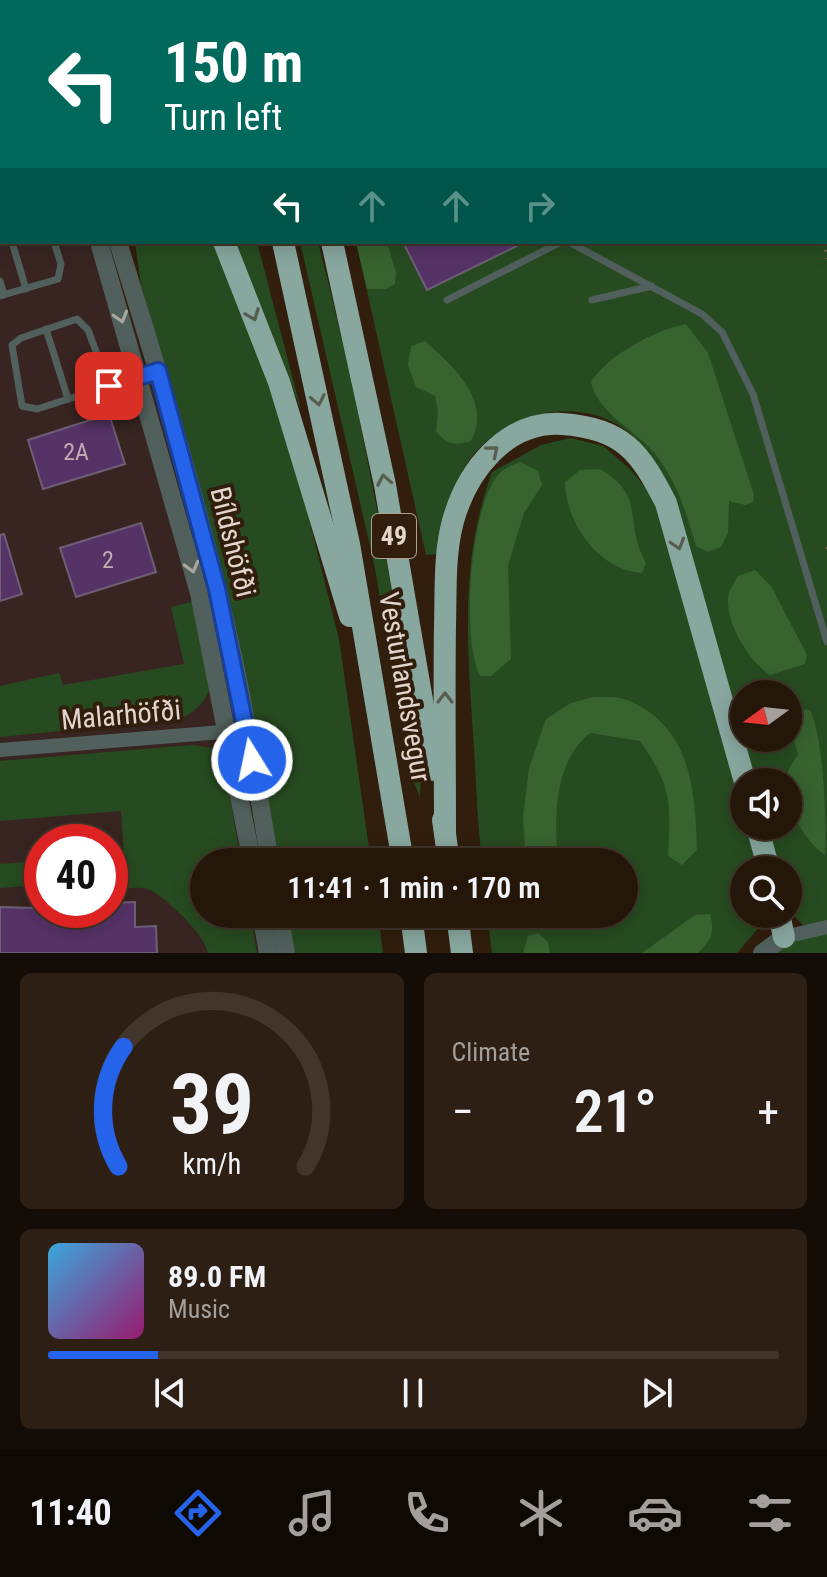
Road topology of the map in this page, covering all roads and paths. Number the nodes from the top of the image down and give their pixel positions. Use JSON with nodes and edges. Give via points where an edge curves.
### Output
{"nodes":[{"id":1,"x":13,"y":244,"type":"edge"},
{"id":2,"x":55,"y":244,"type":"edge"},
{"id":3,"x":100,"y":244,"type":"edge"},
{"id":4,"x":119,"y":244,"type":"edge"},
{"id":5,"x":225,"y":244,"type":"edge"},
{"id":6,"x":283,"y":244,"type":"edge"},
{"id":7,"x":332,"y":244,"type":"edge"},
{"id":8,"x":557,"y":244,"type":"edge"},
{"id":9,"x":573,"y":244,"type":"edge"},
{"id":10,"x":0,"y":281,"type":"edge"},
{"id":11,"x":652,"y":286,"type":"junction"},
{"id":12,"x":26,"y":289,"type":"junction"},
{"id":13,"x":2,"y":296,"type":"edge"},
{"id":14,"x":447,"y":300,"type":"dead end"},
{"id":15,"x":592,"y":300,"type":"dead end"},
{"id":16,"x":46,"y":329,"type":"junction"},
{"id":17,"x":158,"y":371,"type":"junction"},
{"id":18,"x":139,"y":377,"type":"junction"},
{"id":19,"x":109,"y":386,"type":"junction"},
{"id":20,"x":68,"y":399,"type":"junction"},
{"id":21,"x":827,"y":547,"type":"edge"},
{"id":22,"x":827,"y":555,"type":"edge"},
{"id":23,"x":827,"y":642,"type":"edge"},
{"id":24,"x":382,"y":725,"type":"junction"},
{"id":25,"x":237,"y":731,"type":"junction"},
{"id":26,"x":0,"y":750,"type":"edge"},
{"id":27,"x":741,"y":768,"type":"edge"},
{"id":28,"x":445,"y":832,"type":"junction"},
{"id":29,"x":250,"y":848,"type":"edge"},
{"id":30,"x":266,"y":848,"type":"edge"},
{"id":31,"x":401,"y":848,"type":"edge"},
{"id":32,"x":447,"y":848,"type":"edge"},
{"id":33,"x":827,"y":927,"type":"edge"},
{"id":34,"x":264,"y":928,"type":"edge"},
{"id":35,"x":282,"y":928,"type":"edge"},
{"id":36,"x":413,"y":928,"type":"edge"},
{"id":37,"x":459,"y":928,"type":"edge"},
{"id":38,"x":782,"y":928,"type":"edge"},
{"id":39,"x":784,"y":937,"type":"junction"},
{"id":40,"x":268,"y":953,"type":"edge"},
{"id":41,"x":286,"y":953,"type":"edge"},
{"id":42,"x":416,"y":953,"type":"edge"},
{"id":43,"x":462,"y":953,"type":"edge"},
{"id":44,"x":762,"y":953,"type":"edge"}],
"edges":[{"from":1,"to":12,"type":"lane"},
{"from":2,"to":12,"type":"lane","via":[[61,264],[58,279]]},
{"from":3,"to":18,"type":"street","name":"Bíldshöfði","one_way":true},
{"from":4,"to":17,"type":"street","name":"Bíldshöfði"},
{"from":5,"to":24,"type":"highway","one_way":true,"via":[[279,382]]},
{"from":6,"to":24,"type":"highway","name":"Vesturlandsvegur","number":"49","one_way":true,"via":[[349,544]]},
{"from":28,"to":7,"type":"highway","name":"Vesturlandsvegur","number":"49","one_way":true,"via":[[385,485]]},
{"from":8,"to":14,"type":"lane"},
{"from":9,"to":11,"type":"lane"},
{"from":10,"to":13,"type":"lane"},
{"from":11,"to":15,"type":"lane"},
{"from":11,"to":23,"type":"lane","via":[[702,314],[722,332],[739,361],[758,408]]},
{"from":12,"to":13,"type":"lane"},
{"from":16,"to":19,"type":"lane","via":[[77,319],[88,330]]},
{"from":16,"to":20,"type":"lane"},
{"from":16,"to":20,"type":"lane","via":[[12,345],[22,406],[37,409]]},
{"from":17,"to":18,"type":"lane"},
{"from":17,"to":25,"type":"street","name":"Bíldshöfði","via":[[217,589]]},
{"from":18,"to":19,"type":"lane"},
{"from":18,"to":25,"type":"street","name":"Bíldshöfði","one_way":true},
{"from":19,"to":20,"type":"lane"},
{"from":21,"to":22,"type":"path"},
{"from":24,"to":31,"type":"highway","name":"Vesturlandsvegur","number":"49"},
{"from":25,"to":26,"type":"street","name":"Malarhöfði"},
{"from":25,"to":29,"type":"street","name":"Bíldshöfði"},
{"from":25,"to":30,"type":"street","name":"Bíldshöfði"},
{"from":28,"to":27,"type":"highway","one_way":true,"via":[[446,571],[452,523],[467,484],[485,457],[529,429],[558,424],[594,428],[625,441],[646,463],[666,503]]},
{"from":28,"to":32,"type":"highway","name":"Vesturlandsvegur","number":"49"},
{"from":33,"to":39,"type":"street"},
{"from":34,"to":40,"type":"street"},
{"from":35,"to":41,"type":"street"},
{"from":36,"to":42,"type":"highway"},
{"from":37,"to":43,"type":"highway"},
{"from":38,"to":39,"type":"highway"},
{"from":39,"to":44,"type":"street"}]}
